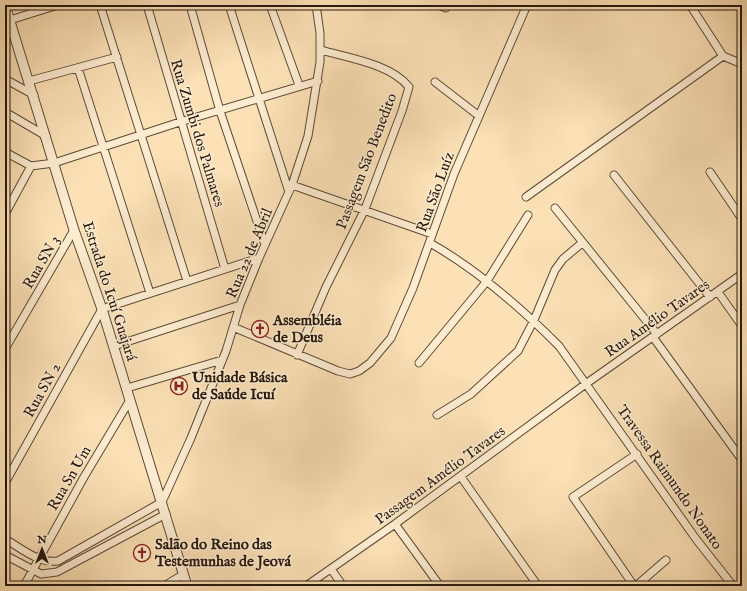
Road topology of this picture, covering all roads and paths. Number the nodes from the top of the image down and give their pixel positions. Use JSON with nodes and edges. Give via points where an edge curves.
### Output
{"nodes":[{"id":1,"x":5,"y":5,"type":"edge"},
{"id":2,"x":58,"y":5,"type":"edge"},
{"id":3,"x":100,"y":5,"type":"edge"},
{"id":4,"x":147,"y":5,"type":"edge"},
{"id":5,"x":190,"y":5,"type":"edge"},
{"id":6,"x":229,"y":5,"type":"edge"},
{"id":7,"x":270,"y":5,"type":"edge"},
{"id":8,"x":316,"y":5,"type":"edge"},
{"id":9,"x":438,"y":5,"type":"edge"},
{"id":10,"x":527,"y":5,"type":"edge"},
{"id":11,"x":690,"y":5,"type":"edge"},
{"id":12,"x":446,"y":8,"type":"dead end"},
{"id":13,"x":10,"y":20,"type":"junction"},
{"id":14,"x":321,"y":50,"type":"junction"},
{"id":15,"x":723,"y":56,"type":"junction"},
{"id":16,"x":117,"y":57,"type":"junction"},
{"id":17,"x":742,"y":64,"type":"edge"},
{"id":18,"x":78,"y":68,"type":"junction"},
{"id":19,"x":5,"y":79,"type":"edge"},
{"id":20,"x":29,"y":81,"type":"junction"},
{"id":21,"x":318,"y":81,"type":"junction"},
{"id":22,"x":435,"y":82,"type":"dead end"},
{"id":23,"x":299,"y":85,"type":"junction"},
{"id":24,"x":34,"y":95,"type":"junction"},
{"id":25,"x":260,"y":99,"type":"junction"},
{"id":26,"x":220,"y":111,"type":"junction"},
{"id":27,"x":5,"y":112,"type":"edge"},
{"id":28,"x":479,"y":116,"type":"junction"},
{"id":29,"x":180,"y":122,"type":"junction"},
{"id":30,"x":141,"y":134,"type":"junction"},
{"id":31,"x":46,"y":136,"type":"junction"},
{"id":32,"x":104,"y":146,"type":"junction"},
{"id":33,"x":5,"y":152,"type":"edge"},
{"id":34,"x":54,"y":163,"type":"junction"},
{"id":35,"x":31,"y":166,"type":"junction"},
{"id":36,"x":710,"y":172,"type":"dead end"},
{"id":37,"x":614,"y":175,"type":"dead end"},
{"id":38,"x":291,"y":188,"type":"junction"},
{"id":39,"x":526,"y":197,"type":"dead end"},
{"id":40,"x":555,"y":208,"type":"dead end"},
{"id":41,"x":365,"y":209,"type":"junction"},
{"id":42,"x":5,"y":214,"type":"edge"},
{"id":43,"x":528,"y":215,"type":"dead end"},
{"id":44,"x":742,"y":219,"type":"edge"},
{"id":45,"x":74,"y":230,"type":"junction"},
{"id":46,"x":432,"y":234,"type":"junction"},
{"id":47,"x":430,"y":243,"type":"junction"},
{"id":48,"x":582,"y":243,"type":"junction"},
{"id":49,"x":265,"y":245,"type":"junction"},
{"id":50,"x":259,"y":258,"type":"junction"},
{"id":51,"x":225,"y":269,"type":"junction"},
{"id":52,"x":742,"y":274,"type":"edge"},
{"id":53,"x":187,"y":281,"type":"junction"},
{"id":54,"x":487,"y":281,"type":"junction"},
{"id":55,"x":718,"y":292,"type":"junction"},
{"id":56,"x":150,"y":293,"type":"junction"},
{"id":57,"x":710,"y":297,"type":"junction"},
{"id":58,"x":240,"y":305,"type":"junction"},
{"id":59,"x":102,"y":309,"type":"junction"},
{"id":60,"x":534,"y":320,"type":"junction"},
{"id":61,"x":742,"y":326,"type":"edge"},
{"id":62,"x":233,"y":327,"type":"junction"},
{"id":63,"x":655,"y":336,"type":"junction"},
{"id":64,"x":114,"y":346,"type":"junction"},
{"id":65,"x":5,"y":350,"type":"edge"},
{"id":66,"x":297,"y":355,"type":"junction"},
{"id":67,"x":222,"y":360,"type":"junction"},
{"id":68,"x":419,"y":363,"type":"dead end"},
{"id":69,"x":587,"y":383,"type":"junction"},
{"id":70,"x":127,"y":388,"type":"junction"},
{"id":71,"x":130,"y":400,"type":"junction"},
{"id":72,"x":437,"y":415,"type":"dead end"},
{"id":73,"x":636,"y":454,"type":"junction"},
{"id":74,"x":742,"y":460,"type":"edge"},
{"id":75,"x":461,"y":477,"type":"junction"},
{"id":76,"x":5,"y":483,"type":"edge"},
{"id":77,"x":162,"y":502,"type":"junction"},
{"id":78,"x":166,"y":514,"type":"junction"},
{"id":79,"x":395,"y":524,"type":"junction"},
{"id":80,"x":5,"y":539,"type":"edge"},
{"id":81,"x":5,"y":555,"type":"edge"},
{"id":82,"x":38,"y":558,"type":"junction"},
{"id":83,"x":666,"y":560,"type":"dead end"},
{"id":84,"x":331,"y":569,"type":"junction"},
{"id":85,"x":32,"y":570,"type":"junction"},
{"id":86,"x":184,"y":574,"type":"junction"},
{"id":87,"x":24,"y":586,"type":"edge"},
{"id":88,"x":164,"y":586,"type":"edge"},
{"id":89,"x":187,"y":586,"type":"edge"},
{"id":90,"x":306,"y":586,"type":"edge"},
{"id":91,"x":343,"y":586,"type":"edge"},
{"id":92,"x":440,"y":586,"type":"edge"},
{"id":93,"x":538,"y":586,"type":"edge"},
{"id":94,"x":635,"y":586,"type":"edge"},
{"id":95,"x":733,"y":586,"type":"edge"}],
"edges":[{"from":1,"to":13,"type":"street","name":"Estrada do Icuí Guajará"},
{"from":2,"to":13,"type":"street"},
{"from":3,"to":16,"type":"street"},
{"from":4,"to":29,"type":"street","name":"Rua Zumbi dos Palmares"},
{"from":5,"to":26,"type":"street"},
{"from":6,"to":25,"type":"street"},
{"from":7,"to":23,"type":"street"},
{"from":8,"to":14,"type":"street","name":"Rua 22 de Abril"},
{"from":9,"to":12,"type":"street"},
{"from":10,"to":28,"type":"street","name":"Rua São Luíz"},
{"from":11,"to":15,"type":"street"},
{"from":13,"to":20,"type":"street","name":"Estrada do Icuí Guajará"},
{"from":14,"to":21,"type":"street","name":"Rua 22 de Abril"},
{"from":14,"to":41,"type":"street","name":"Passagem São Benedito","via":[[379,66],[409,87]]},
{"from":15,"to":17,"type":"street"},
{"from":15,"to":39,"type":"street"},
{"from":16,"to":18,"type":"street"},
{"from":16,"to":30,"type":"street"},
{"from":18,"to":20,"type":"street"},
{"from":18,"to":32,"type":"street"},
{"from":19,"to":24,"type":"street"},
{"from":20,"to":24,"type":"street","name":"Estrada do Icuí Guajará"},
{"from":21,"to":23,"type":"street"},
{"from":21,"to":38,"type":"street","name":"Rua 22 de Abril","via":[[308,136]]},
{"from":22,"to":28,"type":"street"},
{"from":23,"to":25,"type":"street"},
{"from":24,"to":31,"type":"street","name":"Estrada do Icuí Guajará"},
{"from":25,"to":26,"type":"street"},
{"from":25,"to":38,"type":"street"},
{"from":26,"to":29,"type":"street"},
{"from":26,"to":49,"type":"street"},
{"from":27,"to":31,"type":"street"},
{"from":28,"to":46,"type":"street","name":"Rua São Luíz"},
{"from":29,"to":30,"type":"street"},
{"from":29,"to":51,"type":"street","name":"Rua Zumbi dos Palmares"},
{"from":30,"to":32,"type":"street"},
{"from":30,"to":53,"type":"street"},
{"from":31,"to":34,"type":"street","name":"Estrada do Icuí Guajará"},
{"from":32,"to":34,"type":"street"},
{"from":32,"to":56,"type":"street"},
{"from":33,"to":35,"type":"street"},
{"from":34,"to":35,"type":"street"},
{"from":34,"to":45,"type":"street","name":"Estrada do Icuí Guajará"},
{"from":35,"to":42,"type":"street"},
{"from":36,"to":44,"type":"street"},
{"from":37,"to":57,"type":"street"},
{"from":38,"to":41,"type":"street"},
{"from":38,"to":49,"type":"street","name":"Rua 22 de Abril"},
{"from":40,"to":48,"type":"street"},
{"from":41,"to":46,"type":"street"},
{"from":41,"to":66,"type":"street","name":"Passagem São Benedito","via":[[326,287]]},
{"from":43,"to":54,"type":"street"},
{"from":45,"to":59,"type":"street","name":"Estrada do Icuí Guajará"},
{"from":45,"to":65,"type":"street","name":"Rua SN 3"},
{"from":46,"to":47,"type":"street","name":"Rua São Luíz"},
{"from":47,"to":54,"type":"street","name":"Travessa Raimundo Nonato"},
{"from":47,"to":66,"type":"street","name":"Rua São Luíz","via":[[391,338],[370,363],[350,374]]},
{"from":48,"to":60,"type":"street","via":[[563,259],[556,270]]},
{"from":48,"to":63,"type":"street"},
{"from":49,"to":50,"type":"street","name":"Rua 22 de Abril"},
{"from":50,"to":51,"type":"street"},
{"from":50,"to":58,"type":"street","name":"Rua 22 de Abril"},
{"from":51,"to":53,"type":"street"},
{"from":52,"to":55,"type":"street","name":"Rua Amélio Tavares"},
{"from":53,"to":56,"type":"street"},
{"from":54,"to":60,"type":"street","name":"Travessa Raimundo Nonato"},
{"from":54,"to":68,"type":"street"},
{"from":55,"to":57,"type":"street","name":"Rua Amélio Tavares"},
{"from":55,"to":61,"type":"street"},
{"from":56,"to":59,"type":"street"},
{"from":57,"to":63,"type":"street","name":"Rua Amélio Tavares"},
{"from":58,"to":62,"type":"street","name":"Rua 22 de Abril"},
{"from":58,"to":64,"type":"street"},
{"from":59,"to":64,"type":"street","name":"Estrada do Icuí Guajará"},
{"from":59,"to":76,"type":"street","name":"Rua SN 2"},
{"from":60,"to":69,"type":"street","name":"Travessa Raimundo Nonato","via":[[559,346]]},
{"from":60,"to":72,"type":"street","via":[[518,351],[471,394]]},
{"from":62,"to":66,"type":"street"},
{"from":62,"to":67,"type":"street","name":"Rua 22 de Abril"},
{"from":63,"to":69,"type":"street","name":"Rua Amélio Tavares"},
{"from":63,"to":74,"type":"street"},
{"from":64,"to":70,"type":"street","name":"Estrada do Icuí Guajará"},
{"from":67,"to":70,"type":"street"},
{"from":67,"to":77,"type":"street","name":"Rua 22 de Abril"},
{"from":69,"to":73,"type":"street","name":"Travessa Raimundo Nonato"},
{"from":69,"to":75,"type":"street","name":"Passagem Amélio Tavares"},
{"from":70,"to":71,"type":"street","name":"Estrada do Icuí Guajará"},
{"from":71,"to":77,"type":"street","name":"Estrada do Icuí Guajará"},
{"from":71,"to":82,"type":"street","name":"Rua Sn Um"},
{"from":73,"to":94,"type":"street","via":[[573,497]]},
{"from":73,"to":95,"type":"street","name":"Travessa Raimundo Nonato"},
{"from":75,"to":79,"type":"street","name":"Passagem Amélio Tavares"},
{"from":75,"to":93,"type":"street"},
{"from":77,"to":78,"type":"street","name":"Estrada do Icuí Guajará"},
{"from":77,"to":82,"type":"street","via":[[58,561],[51,562]]},
{"from":78,"to":85,"type":"street","via":[[57,572],[47,574]]},
{"from":78,"to":86,"type":"street","name":"Estrada do Icuí Guajará"},
{"from":79,"to":84,"type":"street","name":"Passagem Amélio Tavares"},
{"from":79,"to":92,"type":"street"},
{"from":80,"to":82,"type":"street"},
{"from":81,"to":85,"type":"street"},
{"from":82,"to":85,"type":"street","name":"Rua Sn Um"},
{"from":83,"to":94,"type":"street"},
{"from":84,"to":90,"type":"street","name":"Passagem Amélio Tavares"},
{"from":84,"to":91,"type":"street"},
{"from":85,"to":87,"type":"street","name":"Rua Sn Um"},
{"from":86,"to":88,"type":"street"},
{"from":86,"to":89,"type":"street","name":"Estrada do Icuí Guajará"}]}
